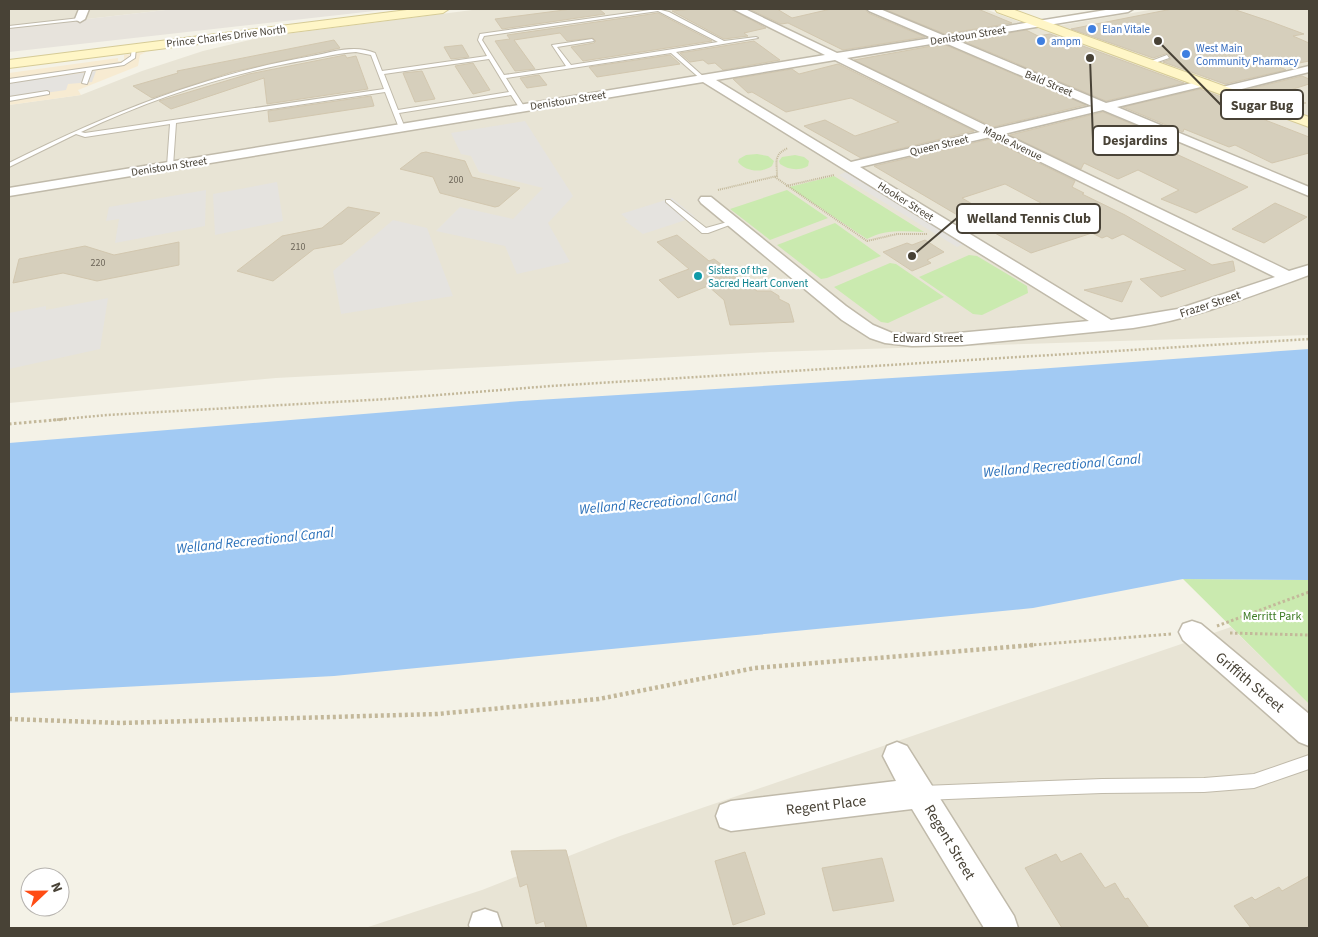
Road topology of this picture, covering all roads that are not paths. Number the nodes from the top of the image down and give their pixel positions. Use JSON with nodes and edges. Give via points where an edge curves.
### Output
{"nodes":[{"id":1,"x":442,"y":9,"type":"edge"},
{"id":2,"x":738,"y":9,"type":"edge"},
{"id":3,"x":872,"y":9,"type":"edge"},
{"id":4,"x":1001,"y":9,"type":"edge"},
{"id":5,"x":1085,"y":9,"type":"edge"},
{"id":6,"x":1128,"y":9,"type":"edge"},
{"id":7,"x":82,"y":14,"type":"edge"},
{"id":8,"x":1097,"y":14,"type":"junction"},
{"id":9,"x":1040,"y":23,"type":"junction"},
{"id":10,"x":9,"y":27,"type":"edge"},
{"id":11,"x":756,"y":38,"type":"dead end"},
{"id":12,"x":944,"y":39,"type":"junction"},
{"id":13,"x":592,"y":40,"type":"dead end"},
{"id":14,"x":722,"y":43,"type":"junction"},
{"id":15,"x":672,"y":51,"type":"junction"},
{"id":16,"x":134,"y":52,"type":"junction"},
{"id":17,"x":490,"y":57,"type":"junction"},
{"id":18,"x":835,"y":57,"type":"junction"},
{"id":19,"x":1167,"y":57,"type":"dead end"},
{"id":20,"x":1149,"y":63,"type":"junction"},
{"id":21,"x":570,"y":67,"type":"junction"},
{"id":22,"x":1309,"y":69,"type":"edge"},
{"id":23,"x":89,"y":70,"type":"junction"},
{"id":24,"x":381,"y":73,"type":"junction"},
{"id":25,"x":9,"y":74,"type":"edge"},
{"id":26,"x":502,"y":77,"type":"junction"},
{"id":27,"x":704,"y":78,"type":"junction"},
{"id":28,"x":85,"y":83,"type":"dead end"},
{"id":29,"x":1205,"y":83,"type":"junction"},
{"id":30,"x":387,"y":90,"type":"junction"},
{"id":31,"x":1222,"y":90,"type":"junction"},
{"id":32,"x":513,"y":93,"type":"junction"},
{"id":33,"x":47,"y":94,"type":"dead end"},
{"id":34,"x":9,"y":99,"type":"edge"},
{"id":35,"x":1105,"y":106,"type":"junction"},
{"id":36,"x":522,"y":108,"type":"junction"},
{"id":37,"x":395,"y":112,"type":"junction"},
{"id":38,"x":173,"y":122,"type":"junction"},
{"id":39,"x":1309,"y":122,"type":"edge"},
{"id":40,"x":402,"y":128,"type":"junction"},
{"id":41,"x":75,"y":132,"type":"junction"},
{"id":42,"x":992,"y":132,"type":"junction"},
{"id":43,"x":9,"y":165,"type":"edge"},
{"id":44,"x":170,"y":166,"type":"junction"},
{"id":45,"x":853,"y":168,"type":"junction"},
{"id":46,"x":9,"y":192,"type":"edge"},
{"id":47,"x":1309,"y":192,"type":"edge"},
{"id":48,"x":706,"y":200,"type":"road end"},
{"id":49,"x":668,"y":201,"type":"dead end"},
{"id":50,"x":731,"y":223,"type":"junction"},
{"id":51,"x":1309,"y":270,"type":"edge"},
{"id":52,"x":1288,"y":277,"type":"junction"},
{"id":53,"x":1107,"y":325,"type":"junction"},
{"id":54,"x":1195,"y":633,"type":"road end"},
{"id":55,"x":1309,"y":732,"type":"edge"},
{"id":56,"x":898,"y":756,"type":"dead end"},
{"id":57,"x":1309,"y":762,"type":"edge"},
{"id":58,"x":920,"y":793,"type":"junction"},
{"id":59,"x":731,"y":816,"type":"dead end"},
{"id":60,"x":1002,"y":928,"type":"edge"}],
"edges":[{"from":1,"to":16,"type":"main road","name":"Prince Charles Drive North"},
{"from":2,"to":18,"type":"street","name":"Maple Avenue"},
{"from":3,"to":12,"type":"street","name":"Bald Street"},
{"from":4,"to":9,"type":"main road"},
{"from":5,"to":8,"type":"street"},
{"from":6,"to":8,"type":"street","name":"Denistoun Street"},
{"from":7,"to":10,"type":"lane"},
{"from":8,"to":9,"type":"street","name":"Denistoun Street"},
{"from":9,"to":12,"type":"street","name":"Denistoun Street"},
{"from":9,"to":20,"type":"main road"},
{"from":11,"to":14,"type":"lane"},
{"from":12,"to":18,"type":"street","name":"Denistoun Street"},
{"from":12,"to":35,"type":"street","name":"Bald Street"},
{"from":13,"to":21,"type":"lane","via":[[554,46]]},
{"from":14,"to":15,"type":"lane"},
{"from":14,"to":17,"type":"lane","via":[[667,12],[654,10],[485,34],[480,38]]},
{"from":15,"to":21,"type":"lane"},
{"from":15,"to":27,"type":"lane"},
{"from":16,"to":23,"type":"lane","via":[[122,64]]},
{"from":16,"to":25,"type":"main road","name":"Prince Charles Drive North"},
{"from":16,"to":25,"type":"lane","via":[[122,62],[24,75]]},
{"from":17,"to":24,"type":"lane"},
{"from":17,"to":26,"type":"lane"},
{"from":18,"to":27,"type":"street","name":"Denistoun Street"},
{"from":18,"to":42,"type":"street","name":"Maple Avenue"},
{"from":19,"to":20,"type":"lane"},
{"from":20,"to":29,"type":"main road"},
{"from":21,"to":26,"type":"lane"},
{"from":22,"to":31,"type":"street"},
{"from":23,"to":25,"type":"lane"},
{"from":23,"to":28,"type":"lane"},
{"from":24,"to":30,"type":"lane"},
{"from":24,"to":41,"type":"lane","via":[[370,52],[305,58],[194,84]]},
{"from":26,"to":32,"type":"lane"},
{"from":27,"to":36,"type":"street","name":"Denistoun Street"},
{"from":27,"to":45,"type":"street","name":"Hooker Street"},
{"from":29,"to":31,"type":"main road"},
{"from":29,"to":35,"type":"street","name":"Queen Street"},
{"from":30,"to":37,"type":"lane"},
{"from":30,"to":38,"type":"lane"},
{"from":31,"to":39,"type":"main road"},
{"from":32,"to":36,"type":"lane"},
{"from":32,"to":37,"type":"lane"},
{"from":33,"to":34,"type":"lane"},
{"from":35,"to":42,"type":"street","name":"Queen Street"},
{"from":35,"to":47,"type":"street","name":"Bald Street"},
{"from":36,"to":40,"type":"street","name":"Denistoun Street"},
{"from":37,"to":40,"type":"lane"},
{"from":38,"to":41,"type":"lane","via":[[85,135]]},
{"from":38,"to":44,"type":"lane"},
{"from":40,"to":44,"type":"street","name":"Denistoun Street"},
{"from":41,"to":43,"type":"lane"},
{"from":42,"to":45,"type":"street","name":"Queen Street"},
{"from":42,"to":52,"type":"street","name":"Maple Avenue"},
{"from":44,"to":46,"type":"street","name":"Denistoun Street"},
{"from":45,"to":53,"type":"street","name":"Hooker Street"},
{"from":48,"to":50,"type":"street","name":"Edward Street"},
{"from":49,"to":50,"type":"lane","via":[[705,232]]},
{"from":50,"to":53,"type":"street","name":"Edward Street","via":[[856,321],[876,334],[890,338],[954,339]]},
{"from":51,"to":52,"type":"street","name":"Frazer Street"},
{"from":52,"to":53,"type":"street","name":"Frazer Street","via":[[1179,314]]},
{"from":54,"to":55,"type":"street","name":"Griffith Street"},
{"from":56,"to":58,"type":"street","name":"Regent Street"},
{"from":57,"to":58,"type":"lane","via":[[1254,781]]},
{"from":58,"to":59,"type":"street","name":"Regent Place"},
{"from":58,"to":60,"type":"street","name":"Regent Street"}]}
